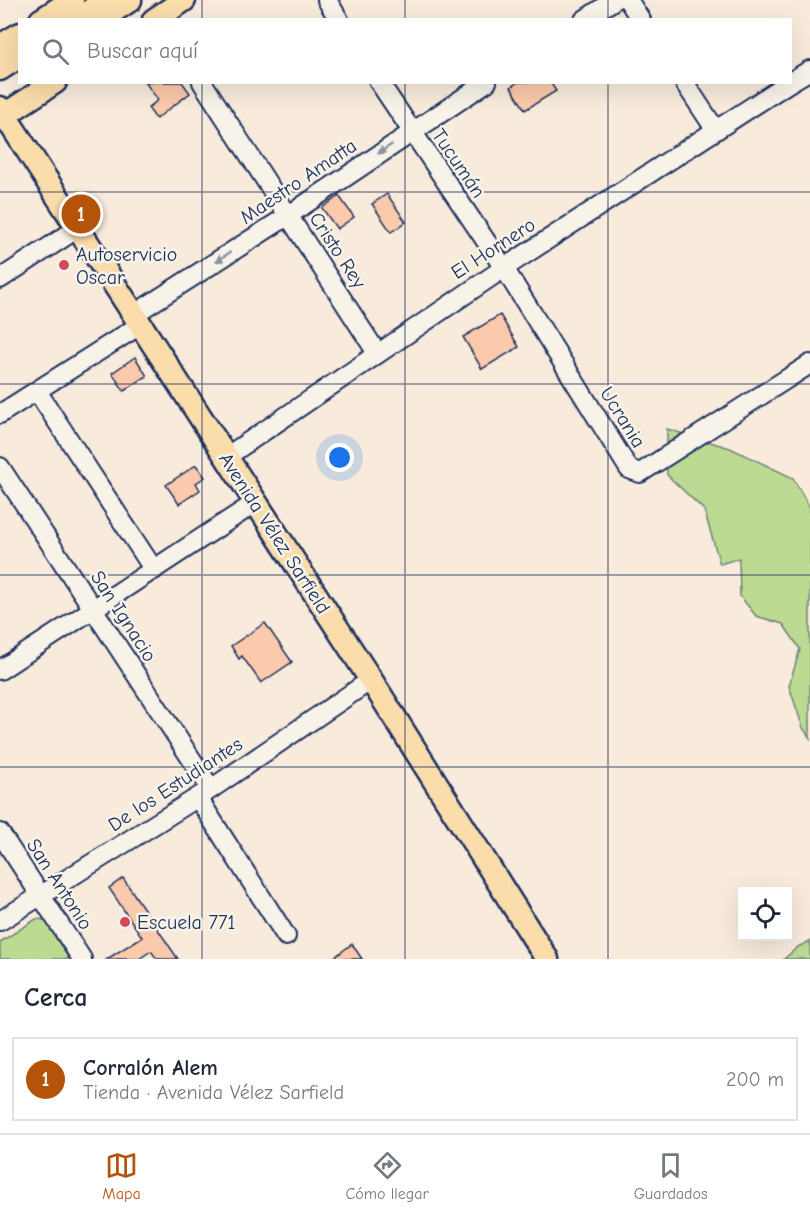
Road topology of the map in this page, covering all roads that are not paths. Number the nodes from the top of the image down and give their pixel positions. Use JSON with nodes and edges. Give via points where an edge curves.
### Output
{"nodes":[{"id":1,"x":72,"y":0,"type":"edge"},
{"id":2,"x":106,"y":0,"type":"edge"},
{"id":3,"x":130,"y":0,"type":"edge"},
{"id":4,"x":184,"y":0,"type":"edge"},
{"id":5,"x":327,"y":0,"type":"edge"},
{"id":6,"x":614,"y":0,"type":"edge"},
{"id":7,"x":628,"y":0,"type":"edge"},
{"id":8,"x":44,"y":18,"type":"edge"},
{"id":9,"x":79,"y":18,"type":"edge"},
{"id":10,"x":103,"y":18,"type":"edge"},
{"id":11,"x":158,"y":18,"type":"edge"},
{"id":12,"x":338,"y":18,"type":"edge"},
{"id":13,"x":587,"y":18,"type":"edge"},
{"id":14,"x":640,"y":18,"type":"edge"},
{"id":15,"x":18,"y":35,"type":"edge"},
{"id":16,"x":0,"y":46,"type":"edge"},
{"id":17,"x":18,"y":57,"type":"edge"},
{"id":18,"x":0,"y":69,"type":"edge"},
{"id":19,"x":810,"y":70,"type":"edge"},
{"id":20,"x":18,"y":73,"type":"edge"},
{"id":21,"x":792,"y":81,"type":"edge"},
{"id":22,"x":0,"y":84,"type":"edge"},
{"id":23,"x":53,"y":84,"type":"edge"},
{"id":24,"x":203,"y":84,"type":"edge"},
{"id":25,"x":380,"y":84,"type":"edge"},
{"id":26,"x":484,"y":84,"type":"edge"},
{"id":27,"x":685,"y":84,"type":"edge"},
{"id":28,"x":787,"y":84,"type":"edge"},
{"id":29,"x":2,"y":114,"type":"edge"},
{"id":30,"x":716,"y":129,"type":"junction"},
{"id":31,"x":411,"y":132,"type":"junction"},
{"id":32,"x":289,"y":215,"type":"junction"},
{"id":33,"x":78,"y":228,"type":"junction"},
{"id":34,"x":504,"y":268,"type":"junction"},
{"id":35,"x":0,"y":279,"type":"edge"},
{"id":36,"x":137,"y":320,"type":"junction"},
{"id":37,"x":377,"y":353,"type":"junction"},
{"id":38,"x":810,"y":364,"type":"edge"},
{"id":39,"x":37,"y":391,"type":"junction"},
{"id":40,"x":0,"y":414,"type":"edge"},
{"id":41,"x":225,"y":457,"type":"junction"},
{"id":42,"x":0,"y":467,"type":"edge"},
{"id":43,"x":255,"y":503,"type":"junction"},
{"id":44,"x":154,"y":570,"type":"junction"},
{"id":45,"x":92,"y":609,"type":"junction"},
{"id":46,"x":0,"y":670,"type":"edge"},
{"id":47,"x":371,"y":680,"type":"junction"},
{"id":48,"x":204,"y":794,"type":"junction"},
{"id":49,"x":0,"y":833,"type":"edge"},
{"id":50,"x":41,"y":896,"type":"junction"},
{"id":51,"x":0,"y":921,"type":"edge"},
{"id":52,"x":286,"y":936,"type":"dead end"},
{"id":53,"x":82,"y":959,"type":"edge"},
{"id":54,"x":548,"y":959,"type":"edge"}],
"edges":[{"from":1,"to":8,"type":"main road"},
{"from":2,"to":9,"type":"main road"},
{"from":3,"to":10,"type":"main road"},
{"from":4,"to":11,"type":"main road"},
{"from":5,"to":12,"type":"street"},
{"from":6,"to":13,"type":"street"},
{"from":7,"to":14,"type":"street"},
{"from":15,"to":16,"type":"main road"},
{"from":17,"to":18,"type":"main road"},
{"from":19,"to":21,"type":"street","name":"El Hornero"},
{"from":20,"to":22,"type":"main road"},
{"from":23,"to":29,"type":"main road"},
{"from":24,"to":32,"type":"street","name":"Cristo Rey"},
{"from":25,"to":31,"type":"street","name":"Tucumán"},
{"from":26,"to":31,"type":"street","name":"Maestro Amatta"},
{"from":27,"to":30,"type":"street"},
{"from":28,"to":30,"type":"street","name":"El Hornero"},
{"from":29,"to":33,"type":"main road","name":"Avenida Vélez Sarfield"},
{"from":30,"to":34,"type":"street","name":"El Hornero"},
{"from":31,"to":32,"type":"street","name":"Maestro Amatta","one_way":true},
{"from":31,"to":34,"type":"street","name":"Tucumán"},
{"from":32,"to":36,"type":"street","name":"Maestro Amatta","one_way":true},
{"from":32,"to":37,"type":"street","name":"Cristo Rey"},
{"from":33,"to":35,"type":"street"},
{"from":33,"to":36,"type":"main road","name":"Avenida Vélez Sarfield"},
{"from":34,"to":37,"type":"street","name":"El Hornero"},
{"from":34,"to":38,"type":"street","name":"Ucrania","via":[[629,469],[640,474]]},
{"from":36,"to":39,"type":"street"},
{"from":36,"to":41,"type":"main road","name":"Avenida Vélez Sarfield"},
{"from":37,"to":41,"type":"street","name":"El Hornero"},
{"from":39,"to":40,"type":"street"},
{"from":39,"to":44,"type":"street"},
{"from":41,"to":43,"type":"main road","name":"Avenida Vélez Sarfield"},
{"from":42,"to":45,"type":"street","name":"San Ignacio"},
{"from":43,"to":44,"type":"street"},
{"from":43,"to":47,"type":"main road","name":"Avenida Vélez Sarfield"},
{"from":44,"to":45,"type":"street"},
{"from":45,"to":46,"type":"street"},
{"from":45,"to":48,"type":"street","name":"San Ignacio"},
{"from":47,"to":48,"type":"street","name":"De los Estudiantes"},
{"from":47,"to":54,"type":"main road","name":"Avenida Vélez Sarfield"},
{"from":48,"to":50,"type":"street","name":"De los Estudiantes"},
{"from":48,"to":52,"type":"street","name":"San Ignacio"},
{"from":49,"to":50,"type":"street","name":"San Antonio"},
{"from":50,"to":51,"type":"street","name":"De los Estudiantes"},
{"from":50,"to":53,"type":"street","name":"San Antonio"}]}
